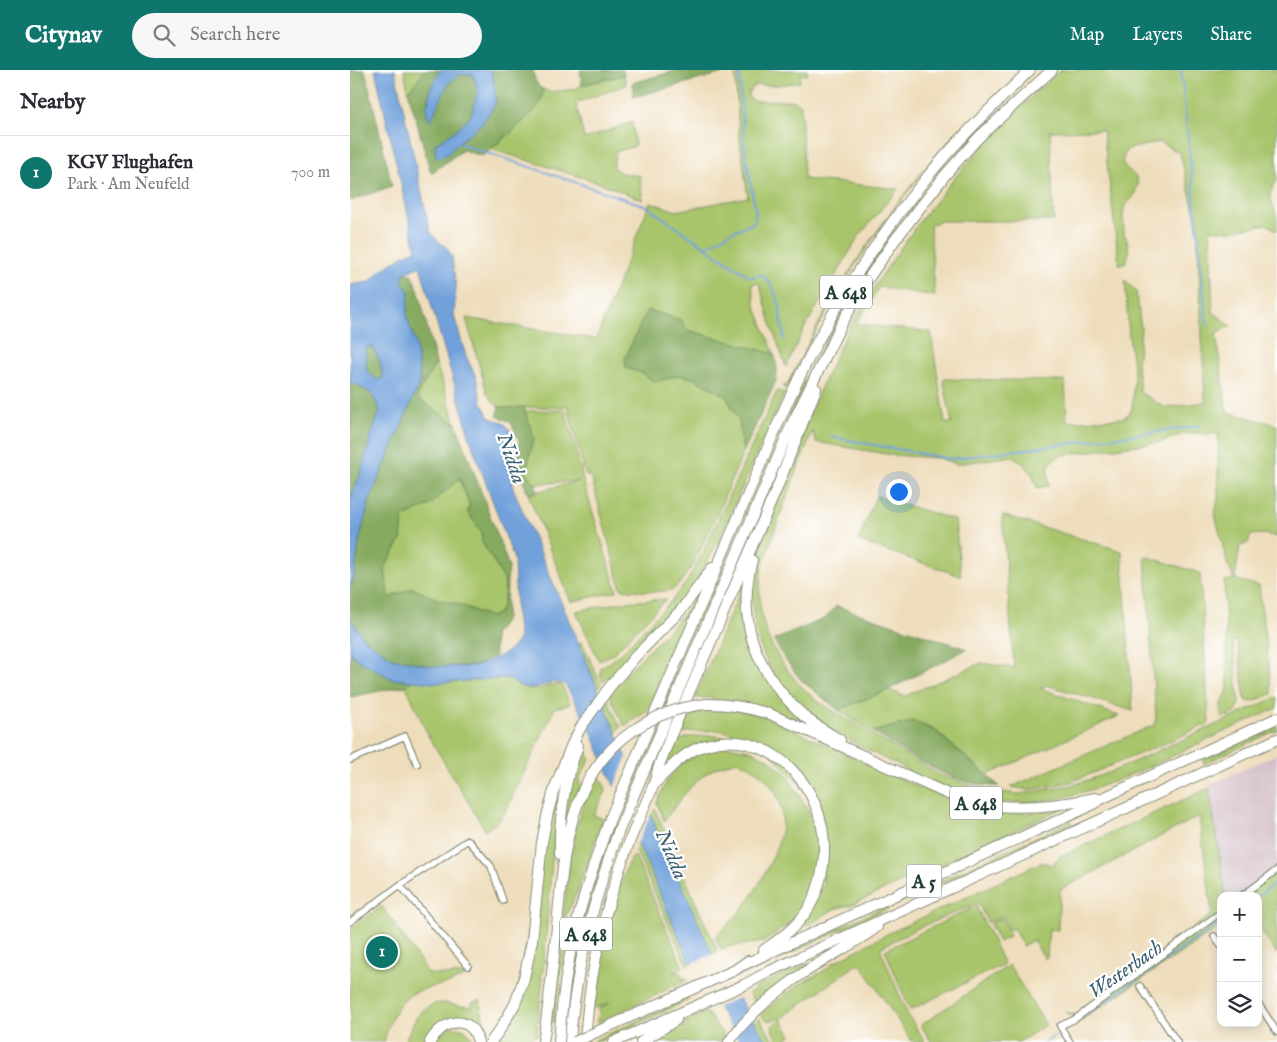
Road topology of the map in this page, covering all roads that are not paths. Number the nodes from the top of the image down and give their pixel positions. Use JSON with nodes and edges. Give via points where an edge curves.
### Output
{"nodes":[{"id":1,"x":1030,"y":70,"type":"edge"},
{"id":2,"x":1052,"y":70,"type":"edge"},
{"id":3,"x":842,"y":323,"type":"junction"},
{"id":4,"x":777,"y":488,"type":"junction"},
{"id":5,"x":723,"y":553,"type":"junction"},
{"id":6,"x":1277,"y":718,"type":"edge"},
{"id":7,"x":1277,"y":739,"type":"edge"},
{"id":8,"x":574,"y":747,"type":"junction"},
{"id":9,"x":857,"y":753,"type":"junction"},
{"id":10,"x":350,"y":760,"type":"edge"},
{"id":11,"x":418,"y":764,"type":"dead end"},
{"id":12,"x":654,"y":783,"type":"junction"},
{"id":13,"x":1105,"y":797,"type":"junction"},
{"id":14,"x":1277,"y":870,"type":"edge"},
{"id":15,"x":400,"y":885,"type":"junction"},
{"id":16,"x":561,"y":885,"type":"junction"},
{"id":17,"x":1247,"y":892,"type":"edge"},
{"id":18,"x":503,"y":901,"type":"dead end"},
{"id":19,"x":1217,"y":915,"type":"edge"},
{"id":20,"x":890,"y":917,"type":"junction"},
{"id":21,"x":350,"y":922,"type":"edge"},
{"id":22,"x":1214,"y":936,"type":"dead end"},
{"id":23,"x":1217,"y":940,"type":"edge"},
{"id":24,"x":468,"y":966,"type":"dead end"},
{"id":25,"x":739,"y":967,"type":"junction"},
{"id":26,"x":1140,"y":986,"type":"dead end"},
{"id":27,"x":700,"y":1004,"type":"junction"},
{"id":28,"x":1262,"y":1009,"type":"edge"},
{"id":29,"x":1277,"y":1032,"type":"edge"},
{"id":30,"x":544,"y":1039,"type":"edge"},
{"id":31,"x":430,"y":1042,"type":"edge"},
{"id":32,"x":478,"y":1042,"type":"edge"},
{"id":33,"x":491,"y":1042,"type":"edge"},
{"id":34,"x":559,"y":1042,"type":"edge"},
{"id":35,"x":570,"y":1042,"type":"edge"},
{"id":36,"x":574,"y":1042,"type":"edge"},
{"id":37,"x":585,"y":1042,"type":"edge"},
{"id":38,"x":614,"y":1042,"type":"edge"},
{"id":39,"x":640,"y":1042,"type":"edge"},
{"id":40,"x":729,"y":1042,"type":"edge"},
{"id":41,"x":1070,"y":1042,"type":"edge"},
{"id":42,"x":1177,"y":1042,"type":"edge"}],
"edges":[{"from":1,"to":5,"type":"highway","number":"A 648","via":[[929,175],[854,278],[794,387]]},
{"from":2,"to":3,"type":"highway","number":"A 648","via":[[979,138],[946,174],[895,240]]},
{"from":3,"to":4,"type":"highway","number":"A 648"},
{"from":3,"to":35,"type":"highway","number":"A 648","via":[[791,426],[619,830],[587,929],[575,989]]},
{"from":4,"to":9,"type":"highway","number":"A 648","via":[[748,576],[747,616],[754,647],[777,689],[807,718]]},
{"from":4,"to":12,"type":"highway","number":"A 648","via":[[670,737]]},
{"from":5,"to":8,"type":"highway","via":[[682,609],[608,688]]},
{"from":5,"to":34,"type":"highway","number":"A 648","via":[[610,819],[594,865],[568,965]]},
{"from":6,"to":13,"type":"highway","number":"A 5"},
{"from":7,"to":20,"type":"highway","number":"A 5"},
{"from":8,"to":16,"type":"highway","via":[[561,821]]},
{"from":8,"to":33,"type":"highway","via":[[555,787],[548,812],[532,941],[524,978],[515,1004]]},
{"from":9,"to":13,"type":"highway","number":"A 648","via":[[948,794],[977,803],[1025,807]]},
{"from":9,"to":16,"type":"highway","bridge":true,"via":[[770,714],[740,706],[706,704],[659,715],[622,738],[599,762],[584,788],[567,842]]},
{"from":10,"to":11,"type":"street","via":[[405,736]]},
{"from":12,"to":25,"type":"highway","number":"A 5","via":[[673,764],[702,746],[740,742],[765,749],[788,765],[817,808],[824,862],[812,903],[786,935]]},
{"from":12,"to":37,"type":"highway","number":"A 648","via":[[626,849],[613,890],[599,943],[587,1009]]},
{"from":13,"to":25,"type":"highway","number":"A 5"},
{"from":14,"to":17,"type":"street"},
{"from":15,"to":18,"type":"street","via":[[468,840],[491,866]]},
{"from":15,"to":21,"type":"street"},
{"from":15,"to":24,"type":"street"},
{"from":16,"to":30,"type":"highway"},
{"from":19,"to":41,"type":"street","via":[[1060,1027]]},
{"from":20,"to":27,"type":"highway","number":"A 5"},
{"from":20,"to":40,"type":"highway","via":[[860,940],[799,976],[744,1022]]},
{"from":22,"to":23,"type":"street"},
{"from":25,"to":36,"type":"highway","number":"A 5","bridge":true},
{"from":26,"to":42,"type":"street"},
{"from":27,"to":38,"type":"highway","number":"A 5"},
{"from":27,"to":39,"type":"highway","number":"A 5"},
{"from":28,"to":29,"type":"street"},
{"from":31,"to":32,"type":"highway","via":[[444,1026],[460,1022],[474,1031]]}]}
